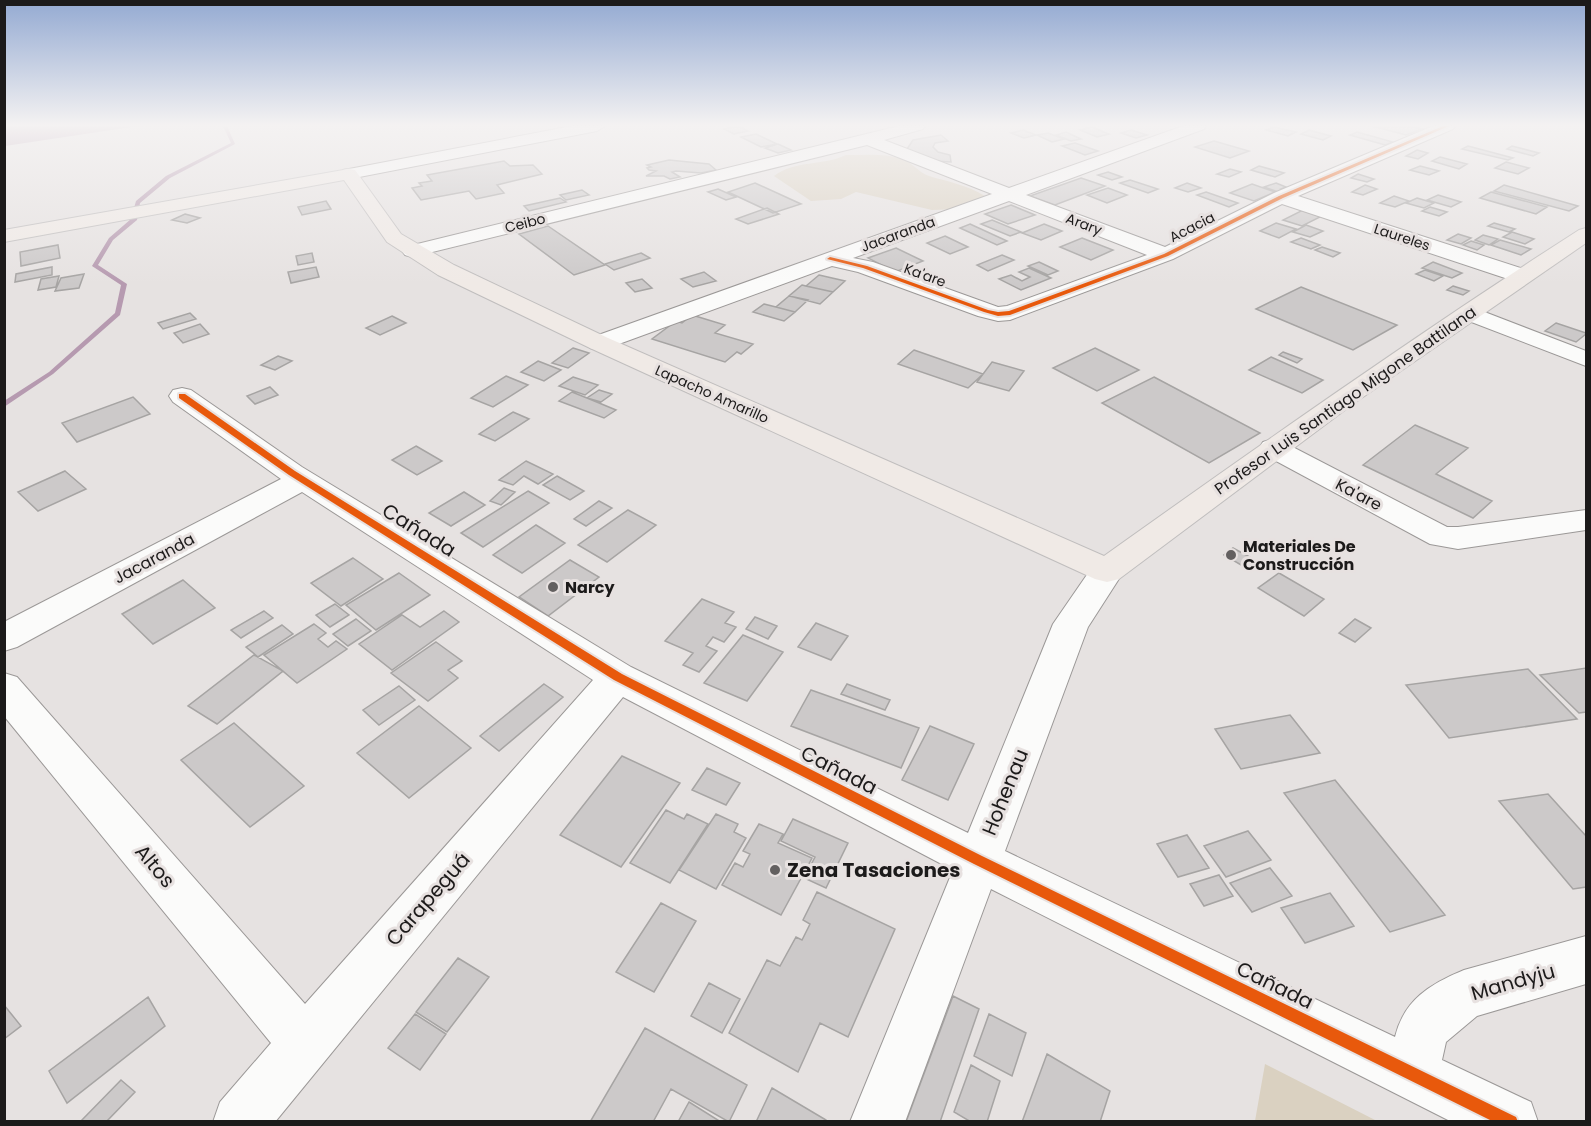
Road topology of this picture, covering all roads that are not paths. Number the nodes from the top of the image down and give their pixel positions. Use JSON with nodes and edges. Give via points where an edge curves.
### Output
{"nodes":[{"id":1,"x":323,"y":179,"type":"edge"},
{"id":2,"x":351,"y":179,"type":"edge"},
{"id":3,"x":712,"y":179,"type":"edge"},
{"id":4,"x":966,"y":179,"type":"edge"},
{"id":5,"x":1050,"y":179,"type":"edge"},
{"id":6,"x":1324,"y":179,"type":"edge"},
{"id":7,"x":1007,"y":194,"type":"junction"},
{"id":8,"x":1281,"y":197,"type":"junction"},
{"id":9,"x":1587,"y":234,"type":"edge"},
{"id":10,"x":4,"y":236,"type":"edge"},
{"id":11,"x":412,"y":251,"type":"junction"},
{"id":12,"x":1166,"y":255,"type":"junction"},
{"id":13,"x":830,"y":259,"type":"junction"},
{"id":14,"x":1522,"y":276,"type":"junction"},
{"id":15,"x":1010,"y":313,"type":"joint"},
{"id":16,"x":1469,"y":313,"type":"junction"},
{"id":17,"x":599,"y":343,"type":"junction"},
{"id":18,"x":1587,"y":359,"type":"edge"},
{"id":19,"x":182,"y":396,"type":"dead end"},
{"id":20,"x":1273,"y":448,"type":"junction"},
{"id":21,"x":304,"y":479,"type":"junction"},
{"id":22,"x":1587,"y":520,"type":"edge"},
{"id":23,"x":1107,"y":571,"type":"junction"},
{"id":24,"x":4,"y":638,"type":"edge"},
{"id":25,"x":618,"y":677,"type":"junction"},
{"id":26,"x":4,"y":688,"type":"edge"},
{"id":27,"x":978,"y":860,"type":"junction"},
{"id":28,"x":1587,"y":960,"type":"edge"},
{"id":29,"x":305,"y":1043,"type":"junction"},
{"id":30,"x":1413,"y":1072,"type":"junction"},
{"id":31,"x":240,"y":1122,"type":"edge"},
{"id":32,"x":877,"y":1122,"type":"edge"},
{"id":33,"x":1511,"y":1122,"type":"edge"}],
"edges":[{"from":1,"to":10,"type":"main road"},
{"from":2,"to":11,"type":"main road","name":"Lapacho Amarillo","via":[[394,238]]},
{"from":3,"to":11,"type":"street","name":"Ceibo"},
{"from":4,"to":7,"type":"street","name":"Arary"},
{"from":5,"to":7,"type":"street","name":"Jacaranda"},
{"from":6,"to":8,"type":"street","name":"Acacia"},
{"from":7,"to":12,"type":"street","name":"Arary"},
{"from":7,"to":13,"type":"street","name":"Jacaranda"},
{"from":8,"to":12,"type":"street","name":"Acacia"},
{"from":8,"to":14,"type":"street","name":"Laureles"},
{"from":9,"to":14,"type":"main road","name":"Profesor Luis Santiago Migone Battilana"},
{"from":11,"to":17,"type":"main road","name":"Lapacho Amarillo"},
{"from":12,"to":15,"type":"street","name":"Acacia"},
{"from":13,"to":15,"type":"street","name":"Ka'are","via":[[865,267],[986,311]]},
{"from":13,"to":17,"type":"street","name":"Jacaranda"},
{"from":14,"to":16,"type":"main road","name":"Profesor Luis Santiago Migone Battilana"},
{"from":16,"to":18,"type":"street"},
{"from":16,"to":20,"type":"main road","name":"Profesor Luis Santiago Migone Battilana"},
{"from":17,"to":23,"type":"main road","name":"Lapacho Amarillo"},
{"from":19,"to":21,"type":"street","name":"Cañada"},
{"from":20,"to":22,"type":"street","name":"Ka'are","via":[[1436,536],[1446,538]]},
{"from":20,"to":23,"type":"main road","name":"Profesor Luis Santiago Migone Battilana"},
{"from":21,"to":24,"type":"street","name":"Jacaranda"},
{"from":21,"to":25,"type":"street","name":"Cañada"},
{"from":23,"to":27,"type":"street","name":"Hohenau","via":[[1071,624]]},
{"from":25,"to":27,"type":"street","name":"Cañada"},
{"from":25,"to":29,"type":"street","name":"Carapeguá"},
{"from":26,"to":29,"type":"street","name":"Altos"},
{"from":27,"to":30,"type":"street","name":"Cañada"},
{"from":27,"to":32,"type":"street","name":"Hohenau"},
{"from":28,"to":30,"type":"street","name":"Mandyju","via":[[1464,995],[1423,1028]]},
{"from":29,"to":31,"type":"street","name":"Carapeguá"},
{"from":30,"to":33,"type":"street","name":"Cañada"}]}
